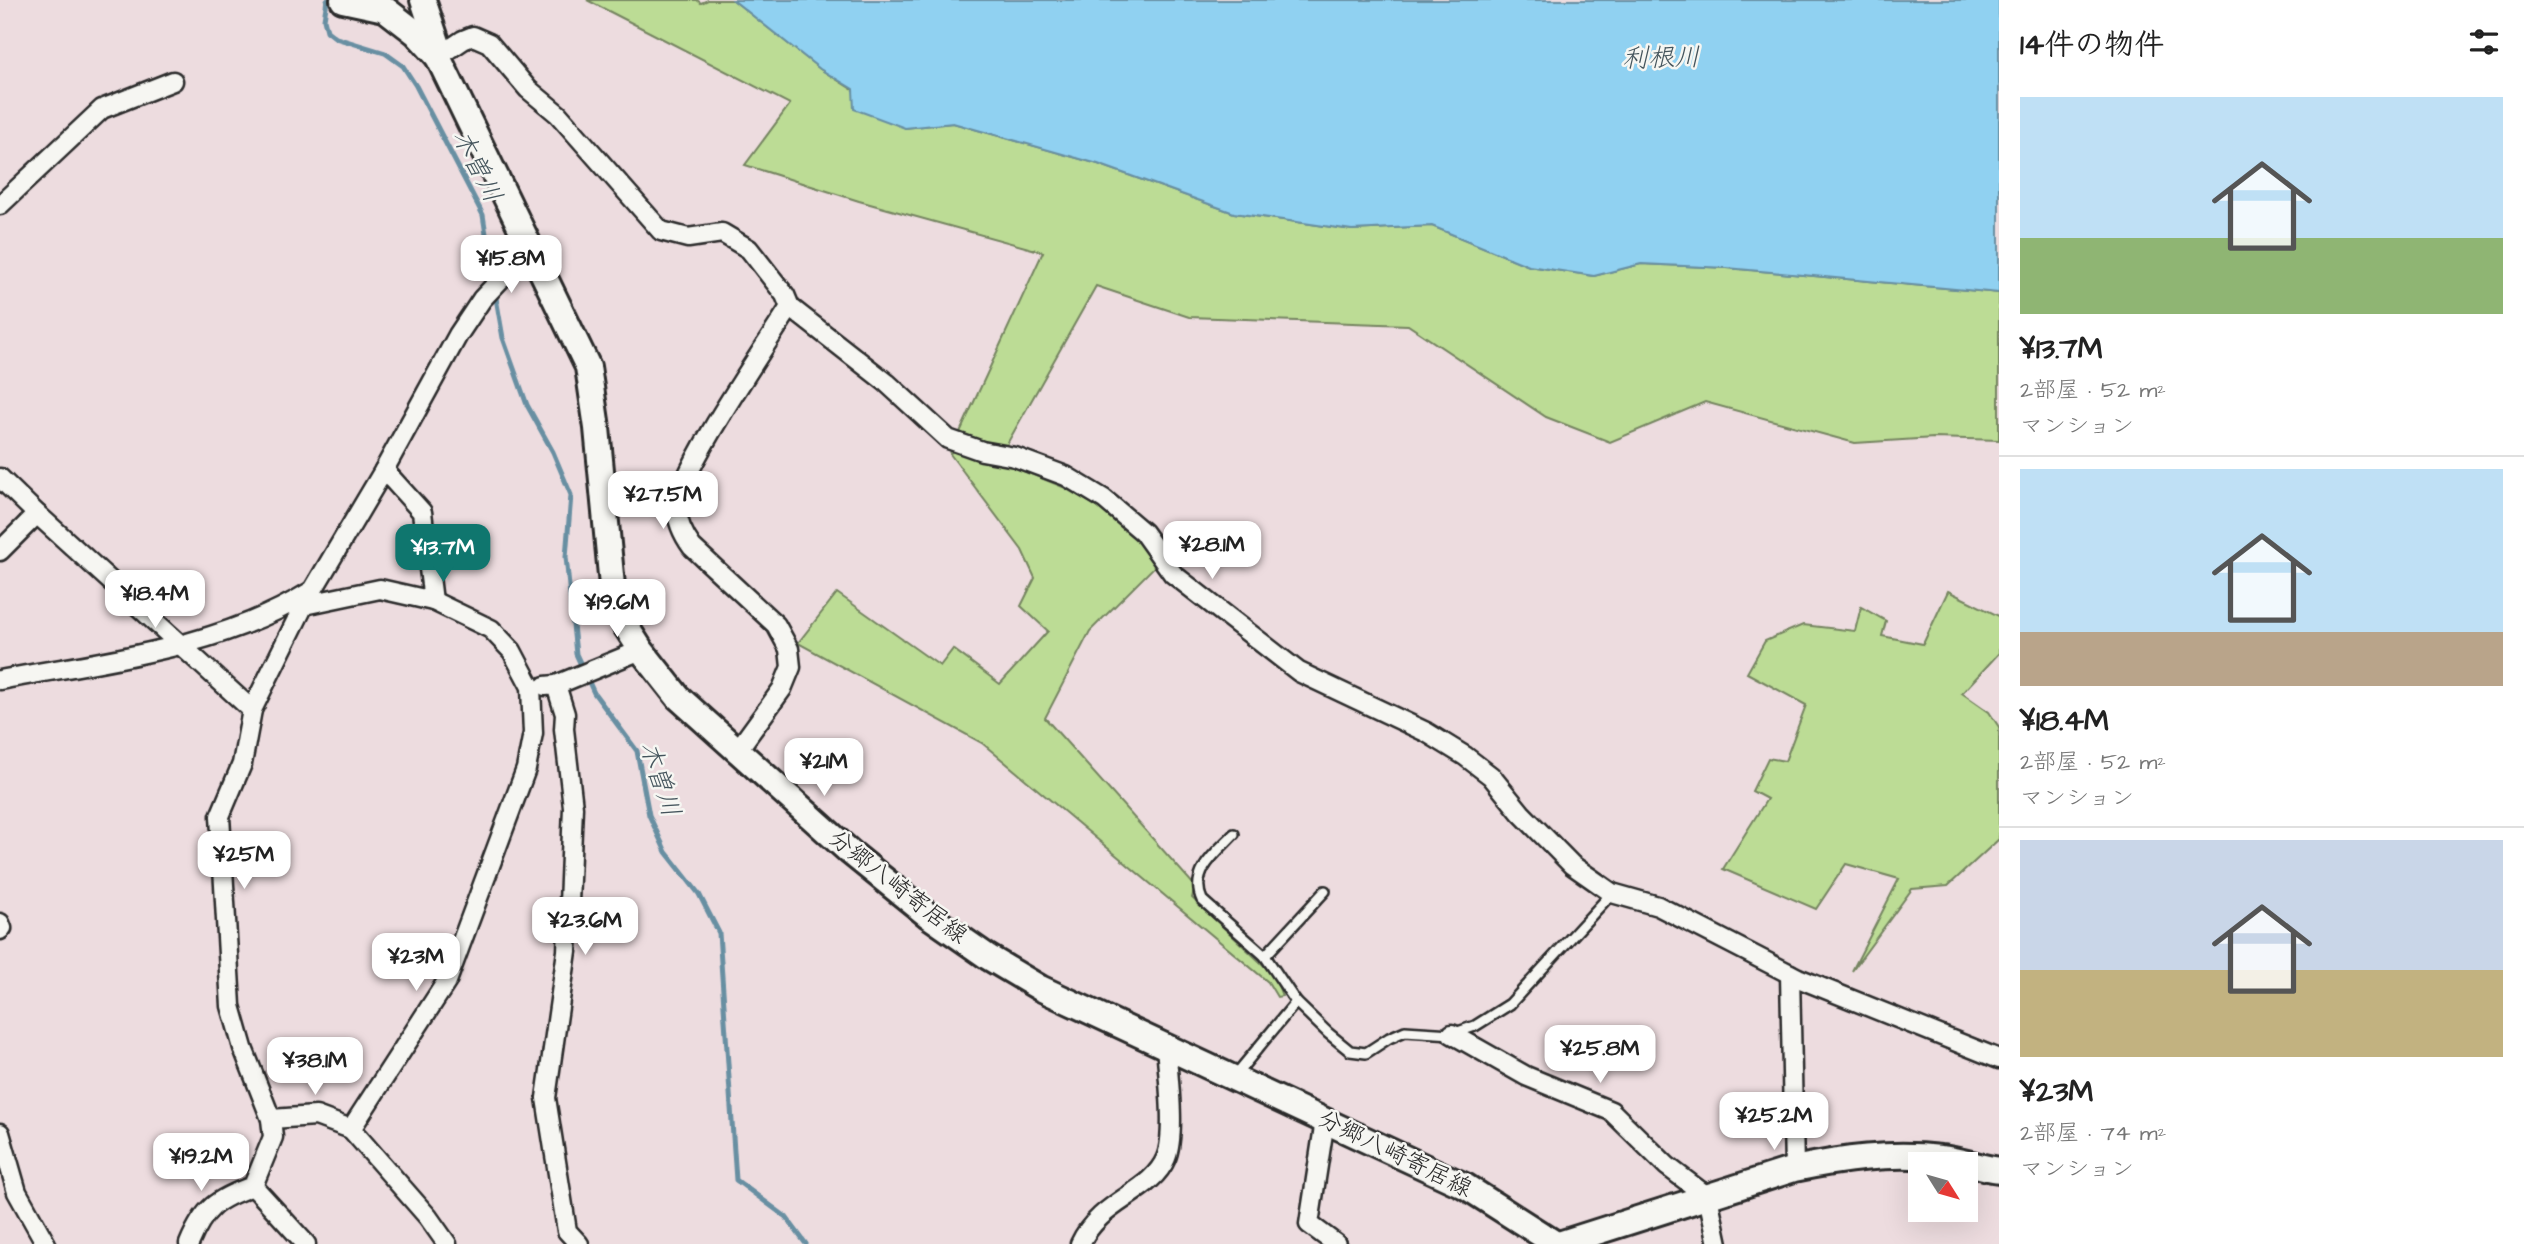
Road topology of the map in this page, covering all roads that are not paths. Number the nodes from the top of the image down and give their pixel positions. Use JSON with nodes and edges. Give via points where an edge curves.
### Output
{"nodes":[{"id":1,"x":343,"y":0,"type":"edge"},
{"id":2,"x":423,"y":0,"type":"edge"},
{"id":3,"x":438,"y":57,"type":"junction"},
{"id":4,"x":173,"y":81,"type":"dead end"},
{"id":5,"x":0,"y":205,"type":"edge"},
{"id":6,"x":531,"y":247,"type":"junction"},
{"id":7,"x":790,"y":307,"type":"junction"},
{"id":8,"x":384,"y":470,"type":"junction"},
{"id":9,"x":0,"y":478,"type":"edge"},
{"id":10,"x":37,"y":514,"type":"junction"},
{"id":11,"x":0,"y":551,"type":"edge"},
{"id":12,"x":316,"y":588,"type":"junction"},
{"id":13,"x":433,"y":601,"type":"junction"},
{"id":14,"x":304,"y":605,"type":"junction"},
{"id":15,"x":180,"y":644,"type":"junction"},
{"id":16,"x":641,"y":650,"type":"junction"},
{"id":17,"x":0,"y":680,"type":"edge"},
{"id":18,"x":563,"y":682,"type":"junction"},
{"id":19,"x":531,"y":687,"type":"junction"},
{"id":20,"x":252,"y":710,"type":"junction"},
{"id":21,"x":737,"y":751,"type":"junction"},
{"id":22,"x":1234,"y":834,"type":"dead end"},
{"id":23,"x":1325,"y":891,"type":"dead end"},
{"id":24,"x":1612,"y":893,"type":"junction"},
{"id":25,"x":0,"y":923,"type":"edge"},
{"id":26,"x":0,"y":930,"type":"edge"},
{"id":27,"x":1265,"y":956,"type":"junction"},
{"id":28,"x":1790,"y":974,"type":"junction"},
{"id":29,"x":1296,"y":1002,"type":"junction"},
{"id":30,"x":1452,"y":1034,"type":"junction"},
{"id":31,"x":1166,"y":1046,"type":"junction"},
{"id":32,"x":1999,"y":1059,"type":"edge"},
{"id":33,"x":1233,"y":1079,"type":"junction"},
{"id":34,"x":271,"y":1119,"type":"junction"},
{"id":35,"x":1325,"y":1120,"type":"junction"},
{"id":36,"x":351,"y":1129,"type":"junction"},
{"id":37,"x":0,"y":1133,"type":"edge"},
{"id":38,"x":1794,"y":1169,"type":"junction"},
{"id":39,"x":1999,"y":1170,"type":"edge"},
{"id":40,"x":253,"y":1186,"type":"junction"},
{"id":41,"x":1707,"y":1197,"type":"junction"},
{"id":42,"x":46,"y":1244,"type":"edge"},
{"id":43,"x":189,"y":1244,"type":"edge"},
{"id":44,"x":306,"y":1244,"type":"edge"},
{"id":45,"x":447,"y":1244,"type":"edge"},
{"id":46,"x":579,"y":1244,"type":"edge"},
{"id":47,"x":1080,"y":1244,"type":"edge"},
{"id":48,"x":1336,"y":1244,"type":"edge"},
{"id":49,"x":1557,"y":1244,"type":"edge"},
{"id":50,"x":1718,"y":1244,"type":"edge"}],
"edges":[{"from":1,"to":3,"type":"main road","via":[[385,9]]},
{"from":2,"to":3,"type":"main road","name":"分郷八崎寄居線","via":[[438,42]]},
{"from":3,"to":6,"type":"main road","name":"分郷八崎寄居線"},
{"from":3,"to":7,"type":"street","via":[[473,36],[489,43],[661,231],[688,238],[722,233],[749,250]]},
{"from":4,"to":5,"type":"street","via":[[102,109]]},
{"from":6,"to":8,"type":"street","via":[[482,299],[458,335]]},
{"from":6,"to":16,"type":"main road","name":"分郷八崎寄居線","via":[[588,367],[612,586],[625,625]]},
{"from":7,"to":21,"type":"street","via":[[692,464],[676,506],[692,547],[776,625],[789,649],[791,667],[782,689]]},
{"from":7,"to":24,"type":"street","via":[[887,383],[948,439],[1066,476],[1104,499],[1143,532],[1173,574],[1299,672],[1426,732],[1465,756],[1491,776],[1572,865]]},
{"from":8,"to":12,"type":"street"},
{"from":8,"to":13,"type":"street","via":[[422,512]]},
{"from":9,"to":10,"type":"street"},
{"from":10,"to":11,"type":"street"},
{"from":10,"to":15,"type":"street"},
{"from":12,"to":14,"type":"street"},
{"from":12,"to":15,"type":"street","via":[[270,615]]},
{"from":13,"to":14,"type":"street","via":[[380,589]]},
{"from":13,"to":19,"type":"street","via":[[491,629],[512,651]]},
{"from":14,"to":20,"type":"street"},
{"from":15,"to":17,"type":"street"},
{"from":15,"to":20,"type":"street"},
{"from":16,"to":18,"type":"street"},
{"from":16,"to":21,"type":"main road","name":"分郷八崎寄居線","via":[[678,697]]},
{"from":18,"to":19,"type":"street"},
{"from":18,"to":46,"type":"street","via":[[573,807],[567,951],[547,1098],[567,1231]]},
{"from":19,"to":36,"type":"street","via":[[533,733],[526,769],[447,981]]},
{"from":20,"to":34,"type":"street","via":[[242,764],[220,816],[231,1006]]},
{"from":21,"to":31,"type":"main road","name":"分郷八崎寄居線","via":[[850,852],[948,930],[1040,988]]},
{"from":22,"to":27,"type":"lane","via":[[1204,866],[1198,891],[1202,900]]},
{"from":23,"to":27,"type":"lane"},
{"from":24,"to":28,"type":"street","via":[[1658,906]]},
{"from":24,"to":30,"type":"lane","via":[[1510,1004]]},
{"from":25,"to":26,"type":"street"},
{"from":27,"to":29,"type":"lane"},
{"from":28,"to":32,"type":"street"},
{"from":28,"to":38,"type":"street"},
{"from":29,"to":30,"type":"lane","via":[[1350,1051],[1366,1053],[1405,1031]]},
{"from":29,"to":33,"type":"lane"},
{"from":30,"to":41,"type":"street","via":[[1526,1076],[1611,1111]]},
{"from":31,"to":33,"type":"main road","name":"分郷八崎寄居線"},
{"from":31,"to":47,"type":"street","via":[[1167,1157],[1150,1180],[1102,1213]]},
{"from":33,"to":35,"type":"main road","name":"分郷八崎寄居線"},
{"from":34,"to":36,"type":"street","via":[[316,1116]]},
{"from":34,"to":40,"type":"street","via":[[273,1137]]},
{"from":35,"to":48,"type":"street","via":[[1309,1224]]},
{"from":35,"to":49,"type":"main road","name":"分郷八崎寄居線","via":[[1465,1186]]},
{"from":36,"to":45,"type":"street"},
{"from":37,"to":42,"type":"street","via":[[17,1192]]},
{"from":38,"to":39,"type":"main road","name":"分郷八崎寄居線","via":[[1886,1155],[1942,1158]]},
{"from":38,"to":41,"type":"main road","name":"分郷八崎寄居線"},
{"from":40,"to":43,"type":"street","via":[[227,1195],[200,1219]]},
{"from":40,"to":44,"type":"street"},
{"from":41,"to":49,"type":"main road","name":"分郷八崎寄居線"},
{"from":41,"to":50,"type":"street"}]}
